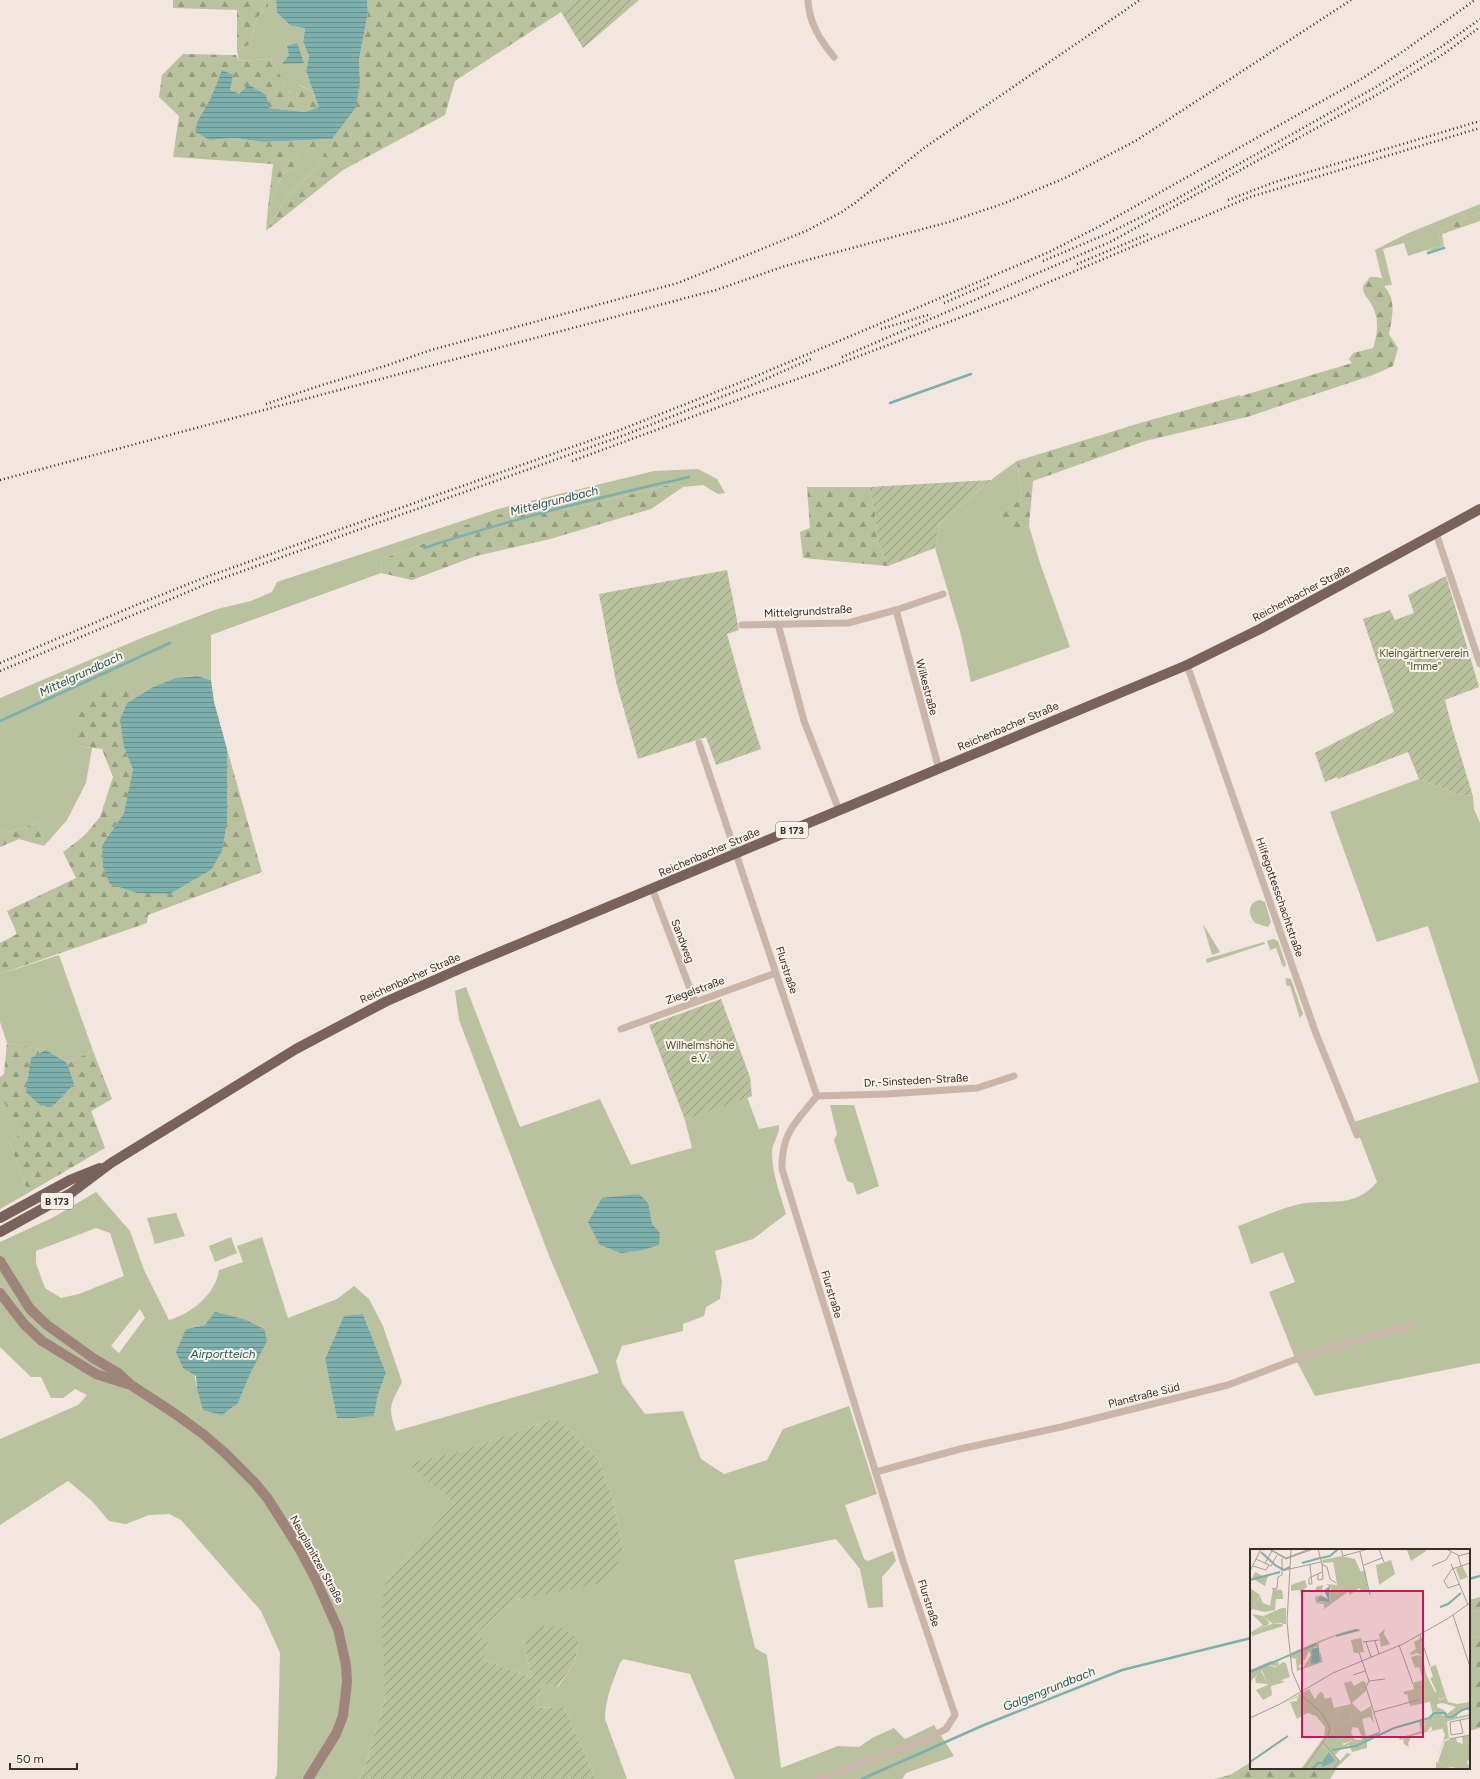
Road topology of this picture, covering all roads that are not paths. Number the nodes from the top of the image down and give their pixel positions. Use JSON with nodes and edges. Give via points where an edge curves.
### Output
{"nodes":[{"id":1,"x":808,"y":0,"type":"edge"},
{"id":2,"x":834,"y":57,"type":"dead end"},
{"id":3,"x":1480,"y":509,"type":"edge"},
{"id":4,"x":1436,"y":533,"type":"junction"},
{"id":5,"x":943,"y":594,"type":"dead end"},
{"id":6,"x":896,"y":610,"type":"junction"},
{"id":7,"x":778,"y":624,"type":"junction"},
{"id":8,"x":742,"y":625,"type":"dead end"},
{"id":9,"x":1480,"y":664,"type":"edge"},
{"id":10,"x":1187,"y":665,"type":"junction"},
{"id":11,"x":699,"y":743,"type":"dead end"},
{"id":12,"x":938,"y":769,"type":"junction"},
{"id":13,"x":838,"y":810,"type":"junction"},
{"id":14,"x":736,"y":853,"type":"junction"},
{"id":15,"x":652,"y":888,"type":"junction"},
{"id":16,"x":776,"y":973,"type":"junction"},
{"id":17,"x":695,"y":1002,"type":"junction"},
{"id":18,"x":621,"y":1029,"type":"dead end"},
{"id":19,"x":1014,"y":1076,"type":"dead end"},
{"id":20,"x":817,"y":1096,"type":"junction"},
{"id":21,"x":1357,"y":1135,"type":"dead end"},
{"id":22,"x":111,"y":1164,"type":"junction"},
{"id":23,"x":0,"y":1218,"type":"edge"},
{"id":24,"x":0,"y":1232,"type":"edge"},
{"id":25,"x":0,"y":1261,"type":"edge"},
{"id":26,"x":0,"y":1293,"type":"edge"},
{"id":27,"x":1413,"y":1325,"type":"dead end"},
{"id":28,"x":130,"y":1385,"type":"junction"},
{"id":29,"x":876,"y":1472,"type":"junction"},
{"id":30,"x":308,"y":1779,"type":"edge"},
{"id":31,"x":819,"y":1779,"type":"edge"}],
"edges":[{"from":1,"to":2,"type":"street","via":[[808,11],[820,40]]},
{"from":3,"to":4,"type":"main road","name":"Reichenbacher Straße","number":"B 173"},
{"from":4,"to":9,"type":"street"},
{"from":4,"to":10,"type":"main road","name":"Reichenbacher Straße","number":"B 173","via":[[1260,630]]},
{"from":5,"to":6,"type":"street","name":"Mittelgrundstraße"},
{"from":6,"to":7,"type":"street","name":"Mittelgrundstraße","via":[[848,623]]},
{"from":6,"to":12,"type":"street","name":"Wilkestraße"},
{"from":7,"to":8,"type":"street","name":"Mittelgrundstraße"},
{"from":7,"to":13,"type":"street","via":[[804,721]]},
{"from":10,"to":12,"type":"main road","name":"Reichenbacher Straße","number":"B 173"},
{"from":10,"to":21,"type":"street","name":"Hilfegottesschachtstraße","via":[[1315,1031]]},
{"from":11,"to":14,"type":"street","name":"Flurstraße"},
{"from":12,"to":13,"type":"main road","name":"Reichenbacher Straße","number":"B 173"},
{"from":13,"to":14,"type":"main road","name":"Reichenbacher Straße","number":"B 173"},
{"from":14,"to":15,"type":"main road","name":"Reichenbacher Straße","number":"B 173"},
{"from":14,"to":16,"type":"street","name":"Flurstraße"},
{"from":15,"to":17,"type":"street","name":"Sandweg"},
{"from":15,"to":22,"type":"main road","name":"Reichenbacher Straße","number":"B 173","via":[[364,1012],[272,1063]]},
{"from":16,"to":17,"type":"street","name":"Ziegelstraße"},
{"from":16,"to":20,"type":"street","name":"Flurstraße"},
{"from":17,"to":18,"type":"street","name":"Ziegelstraße"},
{"from":19,"to":20,"type":"street","name":"Dr.-Sinsteden-Straße","via":[[977,1088]]},
{"from":20,"to":29,"type":"street","name":"Flurstraße","via":[[786,1136],[781,1152],[782,1169]]},
{"from":22,"to":23,"type":"main road","name":"Reichenbacher Straße","number":"B 173","via":[[70,1180]]},
{"from":22,"to":24,"type":"main road","name":"Reichenbacher Straße","number":"B 173","via":[[71,1193]]},
{"from":25,"to":28,"type":"main road","name":"Neuplanitzer Straße","via":[[30,1309],[47,1325],[118,1373]]},
{"from":26,"to":28,"type":"main road","name":"Neuplanitzer Straße","via":[[24,1324],[42,1341],[96,1374]]},
{"from":27,"to":29,"type":"street","name":"Planstraße Süd","via":[[1315,1352],[1228,1385],[1061,1427],[960,1449]]},
{"from":28,"to":30,"type":"main road","name":"Neuplanitzer Straße","via":[[203,1434],[255,1483],[299,1548],[331,1610],[346,1665],[346,1700],[336,1734]]},
{"from":29,"to":31,"type":"street","name":"Flurstraße","via":[[955,1715],[946,1729],[927,1739]]}]}
